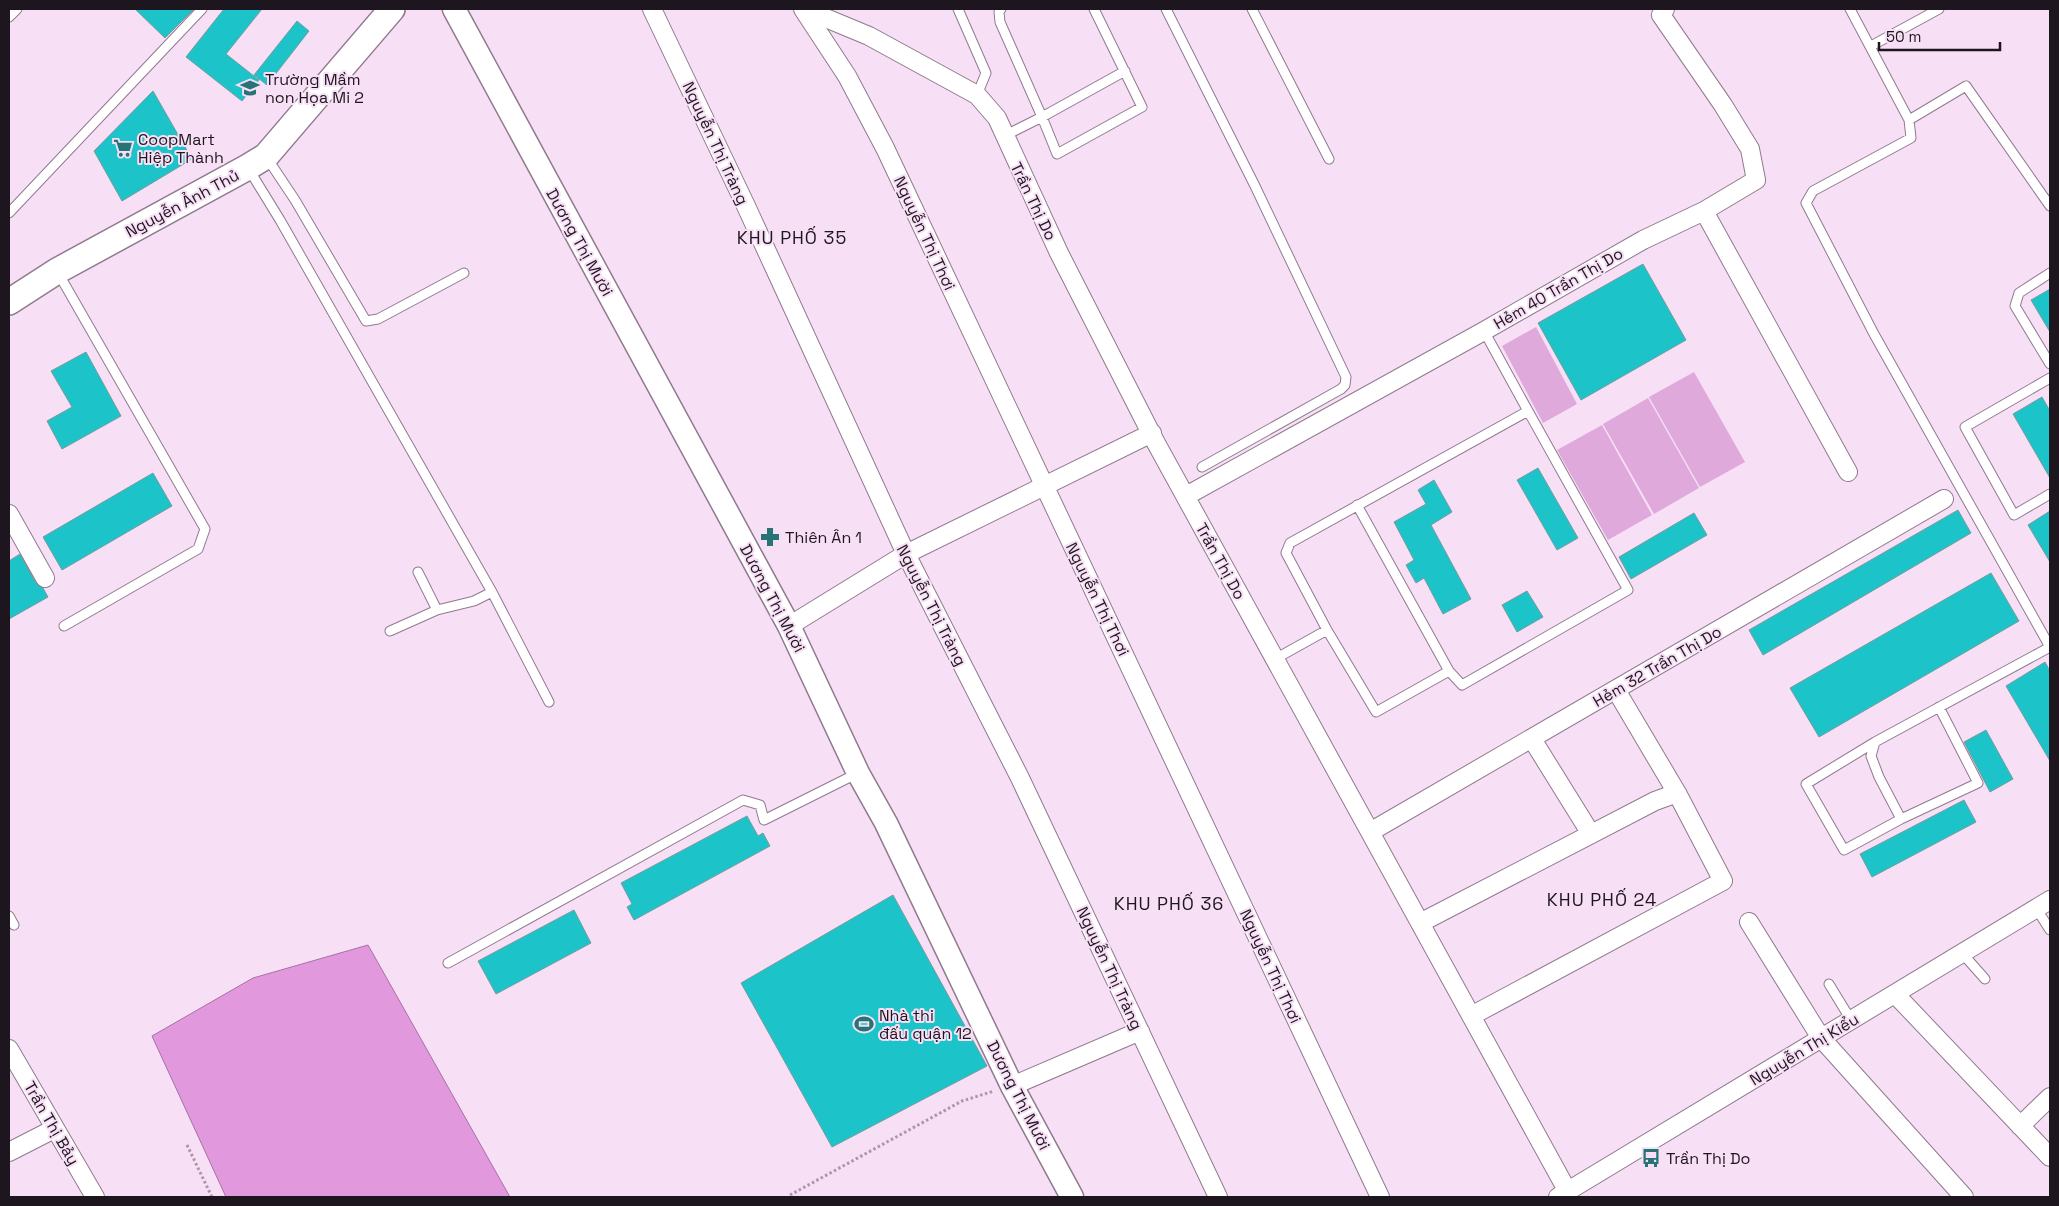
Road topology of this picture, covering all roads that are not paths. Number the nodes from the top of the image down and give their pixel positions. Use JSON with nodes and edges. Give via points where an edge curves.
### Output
{"nodes":[{"id":1,"x":17,"y":9,"type":"edge"},
{"id":2,"x":202,"y":9,"type":"edge"},
{"id":3,"x":392,"y":9,"type":"edge"},
{"id":4,"x":454,"y":9,"type":"edge"},
{"id":5,"x":652,"y":9,"type":"edge"},
{"id":6,"x":803,"y":9,"type":"edge"},
{"id":7,"x":958,"y":9,"type":"edge"},
{"id":8,"x":1001,"y":9,"type":"edge"},
{"id":9,"x":1094,"y":9,"type":"edge"},
{"id":10,"x":1166,"y":9,"type":"edge"},
{"id":11,"x":1252,"y":9,"type":"edge"},
{"id":12,"x":1665,"y":9,"type":"edge"},
{"id":13,"x":1850,"y":9,"type":"edge"},
{"id":14,"x":1938,"y":9,"type":"edge"},
{"id":15,"x":9,"y":17,"type":"edge"},
{"id":16,"x":1871,"y":46,"type":"junction"},
{"id":17,"x":1124,"y":71,"type":"junction"},
{"id":18,"x":977,"y":96,"type":"junction"},
{"id":19,"x":1042,"y":117,"type":"junction"},
{"id":20,"x":1909,"y":120,"type":"junction"},
{"id":21,"x":1004,"y":136,"type":"junction"},
{"id":22,"x":1329,"y":159,"type":"dead end"},
{"id":23,"x":257,"y":162,"type":"junction"},
{"id":24,"x":2050,"y":206,"type":"edge"},
{"id":25,"x":1704,"y":211,"type":"junction"},
{"id":26,"x":9,"y":213,"type":"edge"},
{"id":27,"x":57,"y":271,"type":"junction"},
{"id":28,"x":464,"y":273,"type":"dead end"},
{"id":29,"x":2050,"y":273,"type":"edge"},
{"id":30,"x":9,"y":300,"type":"edge"},
{"id":31,"x":1484,"y":331,"type":"junction"},
{"id":32,"x":2050,"y":364,"type":"edge"},
{"id":33,"x":2050,"y":378,"type":"edge"},
{"id":34,"x":1528,"y":411,"type":"junction"},
{"id":35,"x":1152,"y":433,"type":"junction"},
{"id":36,"x":1202,"y":467,"type":"dead end"},
{"id":37,"x":1848,"y":472,"type":"dead end"},
{"id":38,"x":1044,"y":485,"type":"junction"},
{"id":39,"x":2050,"y":494,"type":"edge"},
{"id":40,"x":1186,"y":496,"type":"junction"},
{"id":41,"x":1944,"y":499,"type":"dead end"},
{"id":42,"x":1357,"y":505,"type":"junction"},
{"id":43,"x":9,"y":514,"type":"edge"},
{"id":44,"x":906,"y":554,"type":"junction"},
{"id":45,"x":418,"y":572,"type":"dead end"},
{"id":46,"x":44,"y":578,"type":"dead end"},
{"id":47,"x":492,"y":592,"type":"junction"},
{"id":48,"x":437,"y":610,"type":"junction"},
{"id":49,"x":64,"y":626,"type":"dead end"},
{"id":50,"x":789,"y":626,"type":"junction"},
{"id":51,"x":1327,"y":630,"type":"junction"},
{"id":52,"x":390,"y":631,"type":"dead end"},
{"id":53,"x":1275,"y":659,"type":"junction"},
{"id":54,"x":1449,"y":671,"type":"junction"},
{"id":55,"x":1616,"y":690,"type":"junction"},
{"id":56,"x":548,"y":702,"type":"dead end"},
{"id":57,"x":1939,"y":707,"type":"junction"},
{"id":58,"x":1532,"y":739,"type":"junction"},
{"id":59,"x":1875,"y":742,"type":"junction"},
{"id":60,"x":858,"y":773,"type":"junction"},
{"id":61,"x":1676,"y":793,"type":"junction"},
{"id":62,"x":1901,"y":819,"type":"junction"},
{"id":63,"x":1370,"y":832,"type":"junction"},
{"id":64,"x":1591,"y":834,"type":"junction"},
{"id":65,"x":2043,"y":904,"type":"edge"},
{"id":66,"x":9,"y":916,"type":"edge"},
{"id":67,"x":1749,"y":922,"type":"dead end"},
{"id":68,"x":1420,"y":923,"type":"junction"},
{"id":69,"x":14,"y":925,"type":"dead end"},
{"id":70,"x":2050,"y":930,"type":"edge"},
{"id":71,"x":1962,"y":953,"type":"junction"},
{"id":72,"x":448,"y":963,"type":"dead end"},
{"id":73,"x":1985,"y":979,"type":"dead end"},
{"id":74,"x":1829,"y":984,"type":"dead end"},
{"id":75,"x":1895,"y":994,"type":"junction"},
{"id":76,"x":1471,"y":1016,"type":"junction"},
{"id":77,"x":1851,"y":1020,"type":"junction"},
{"id":78,"x":1140,"y":1031,"type":"junction"},
{"id":79,"x":1821,"y":1038,"type":"junction"},
{"id":80,"x":9,"y":1049,"type":"edge"},
{"id":81,"x":1012,"y":1086,"type":"junction"},
{"id":82,"x":2050,"y":1096,"type":"edge"},
{"id":83,"x":2020,"y":1126,"type":"junction"},
{"id":84,"x":54,"y":1129,"type":"junction"},
{"id":85,"x":9,"y":1152,"type":"edge"},
{"id":86,"x":2050,"y":1157,"type":"edge"},
{"id":87,"x":1565,"y":1195,"type":"edge"},
{"id":88,"x":95,"y":1197,"type":"edge"},
{"id":89,"x":1072,"y":1197,"type":"edge"},
{"id":90,"x":1218,"y":1197,"type":"edge"},
{"id":91,"x":1380,"y":1197,"type":"edge"},
{"id":92,"x":1964,"y":1197,"type":"edge"}],
"edges":[{"from":1,"to":15,"type":"lane"},
{"from":2,"to":26,"type":"lane"},
{"from":3,"to":23,"type":"main road","name":"Nguyễn Ảnh Thủ"},
{"from":4,"to":50,"type":"street","name":"Dương Thị Mười"},
{"from":5,"to":44,"type":"street","name":"Nguyễn Thị Tràng"},
{"from":6,"to":18,"type":"street","name":"Trần Thị Do","via":[[869,36]]},
{"from":6,"to":38,"type":"street","name":"Nguyễn Thị Thơi","via":[[847,76],[885,148]]},
{"from":7,"to":18,"type":"lane","via":[[986,72]]},
{"from":8,"to":19,"type":"lane","via":[[1000,22]]},
{"from":9,"to":17,"type":"lane"},
{"from":10,"to":36,"type":"lane","via":[[1346,377],[1346,385],[1340,390]]},
{"from":11,"to":22,"type":"lane"},
{"from":12,"to":25,"type":"street","name":"Hẻm 40 Trần Thị Do","via":[[1661,16],[1750,150],[1756,180]]},
{"from":13,"to":16,"type":"lane"},
{"from":14,"to":16,"type":"lane"},
{"from":16,"to":20,"type":"lane"},
{"from":17,"to":19,"type":"lane"},
{"from":17,"to":19,"type":"lane","via":[[1142,108],[1057,154]]},
{"from":18,"to":21,"type":"street","name":"Trần Thị Do","via":[[997,118]]},
{"from":19,"to":21,"type":"lane"},
{"from":20,"to":24,"type":"lane","via":[[1966,86]]},
{"from":20,"to":57,"type":"lane","via":[[1911,138],[1813,191],[1806,203],[1874,334],[2050,647]]},
{"from":21,"to":35,"type":"street","name":"Trần Thị Do","via":[[1059,253]]},
{"from":23,"to":27,"type":"main road","name":"Nguyễn Ảnh Thủ"},
{"from":23,"to":28,"type":"lane","via":[[295,200],[366,321],[378,319]]},
{"from":23,"to":47,"type":"lane","via":[[280,220]]},
{"from":25,"to":31,"type":"street","name":"Hẻm 40 Trần Thị Do","via":[[1643,240]]},
{"from":25,"to":37,"type":"street"},
{"from":27,"to":30,"type":"main road","name":"Nguyễn Ảnh Thủ"},
{"from":27,"to":49,"type":"lane","via":[[205,529],[198,549]]},
{"from":29,"to":32,"type":"lane","via":[[2019,293],[2015,306]]},
{"from":31,"to":34,"type":"lane"},
{"from":31,"to":40,"type":"street","name":"Hẻm 40 Trần Thị Do"},
{"from":33,"to":39,"type":"lane","via":[[1965,427],[2014,515]]},
{"from":34,"to":42,"type":"lane"},
{"from":34,"to":54,"type":"lane","via":[[1628,590],[1462,685]]},
{"from":35,"to":38,"type":"street"},
{"from":35,"to":40,"type":"street","name":"Trần Thị Do"},
{"from":38,"to":44,"type":"street"},
{"from":38,"to":91,"type":"street","name":"Nguyễn Thị Thơi"},
{"from":40,"to":53,"type":"street","name":"Trần Thị Do"},
{"from":41,"to":55,"type":"street","name":"Hẻm 32 Trần Thị Do"},
{"from":42,"to":51,"type":"lane","via":[[1290,543],[1286,553]]},
{"from":42,"to":54,"type":"lane"},
{"from":43,"to":46,"type":"street"},
{"from":44,"to":50,"type":"street"},
{"from":44,"to":78,"type":"street","name":"Nguyễn Thị Tràng","via":[[1020,778]]},
{"from":45,"to":48,"type":"lane"},
{"from":47,"to":48,"type":"lane","via":[[474,601]]},
{"from":47,"to":56,"type":"lane"},
{"from":48,"to":52,"type":"lane"},
{"from":50,"to":60,"type":"street","name":"Dương Thị Mười"},
{"from":51,"to":53,"type":"lane"},
{"from":51,"to":54,"type":"lane","via":[[1376,712]]},
{"from":53,"to":63,"type":"street","name":"Trần Thị Do"},
{"from":55,"to":58,"type":"street","name":"Hẻm 32 Trần Thị Do"},
{"from":55,"to":61,"type":"street"},
{"from":57,"to":59,"type":"lane"},
{"from":57,"to":62,"type":"lane","via":[[1978,783]]},
{"from":58,"to":63,"type":"street","name":"Hẻm 32 Trần Thị Do"},
{"from":58,"to":64,"type":"street"},
{"from":59,"to":62,"type":"lane","via":[[1871,756]]},
{"from":59,"to":62,"type":"lane","via":[[1806,784],[1844,850]]},
{"from":60,"to":72,"type":"lane","via":[[764,820],[760,804],[743,800]]},
{"from":60,"to":81,"type":"street","name":"Dương Thị Mười","via":[[886,823]]},
{"from":61,"to":64,"type":"street"},
{"from":61,"to":76,"type":"street","via":[[1722,881]]},
{"from":63,"to":68,"type":"street","name":"Trần Thị Do"},
{"from":64,"to":68,"type":"street"},
{"from":65,"to":70,"type":"lane"},
{"from":65,"to":71,"type":"street","name":"Nguyễn Thị Kiểu"},
{"from":66,"to":69,"type":"lane"},
{"from":67,"to":79,"type":"street"},
{"from":68,"to":76,"type":"street","name":"Trần Thị Do"},
{"from":71,"to":73,"type":"lane"},
{"from":71,"to":75,"type":"street","name":"Nguyễn Thị Kiểu"},
{"from":74,"to":77,"type":"lane"},
{"from":75,"to":77,"type":"street","name":"Nguyễn Thị Kiểu"},
{"from":75,"to":83,"type":"street"},
{"from":76,"to":87,"type":"street","name":"Trần Thị Do"},
{"from":77,"to":79,"type":"street","name":"Nguyễn Thị Kiểu"},
{"from":78,"to":81,"type":"street"},
{"from":78,"to":90,"type":"street","name":"Nguyễn Thị Tràng"},
{"from":79,"to":87,"type":"street","name":"Nguyễn Thị Kiểu"},
{"from":79,"to":92,"type":"street"},
{"from":80,"to":84,"type":"street","name":"Trần Thị Bảy"},
{"from":81,"to":89,"type":"street","name":"Dương Thị Mười"},
{"from":82,"to":83,"type":"street"},
{"from":83,"to":86,"type":"street"},
{"from":84,"to":85,"type":"street"},
{"from":84,"to":88,"type":"street","name":"Trần Thị Bảy"}]}
